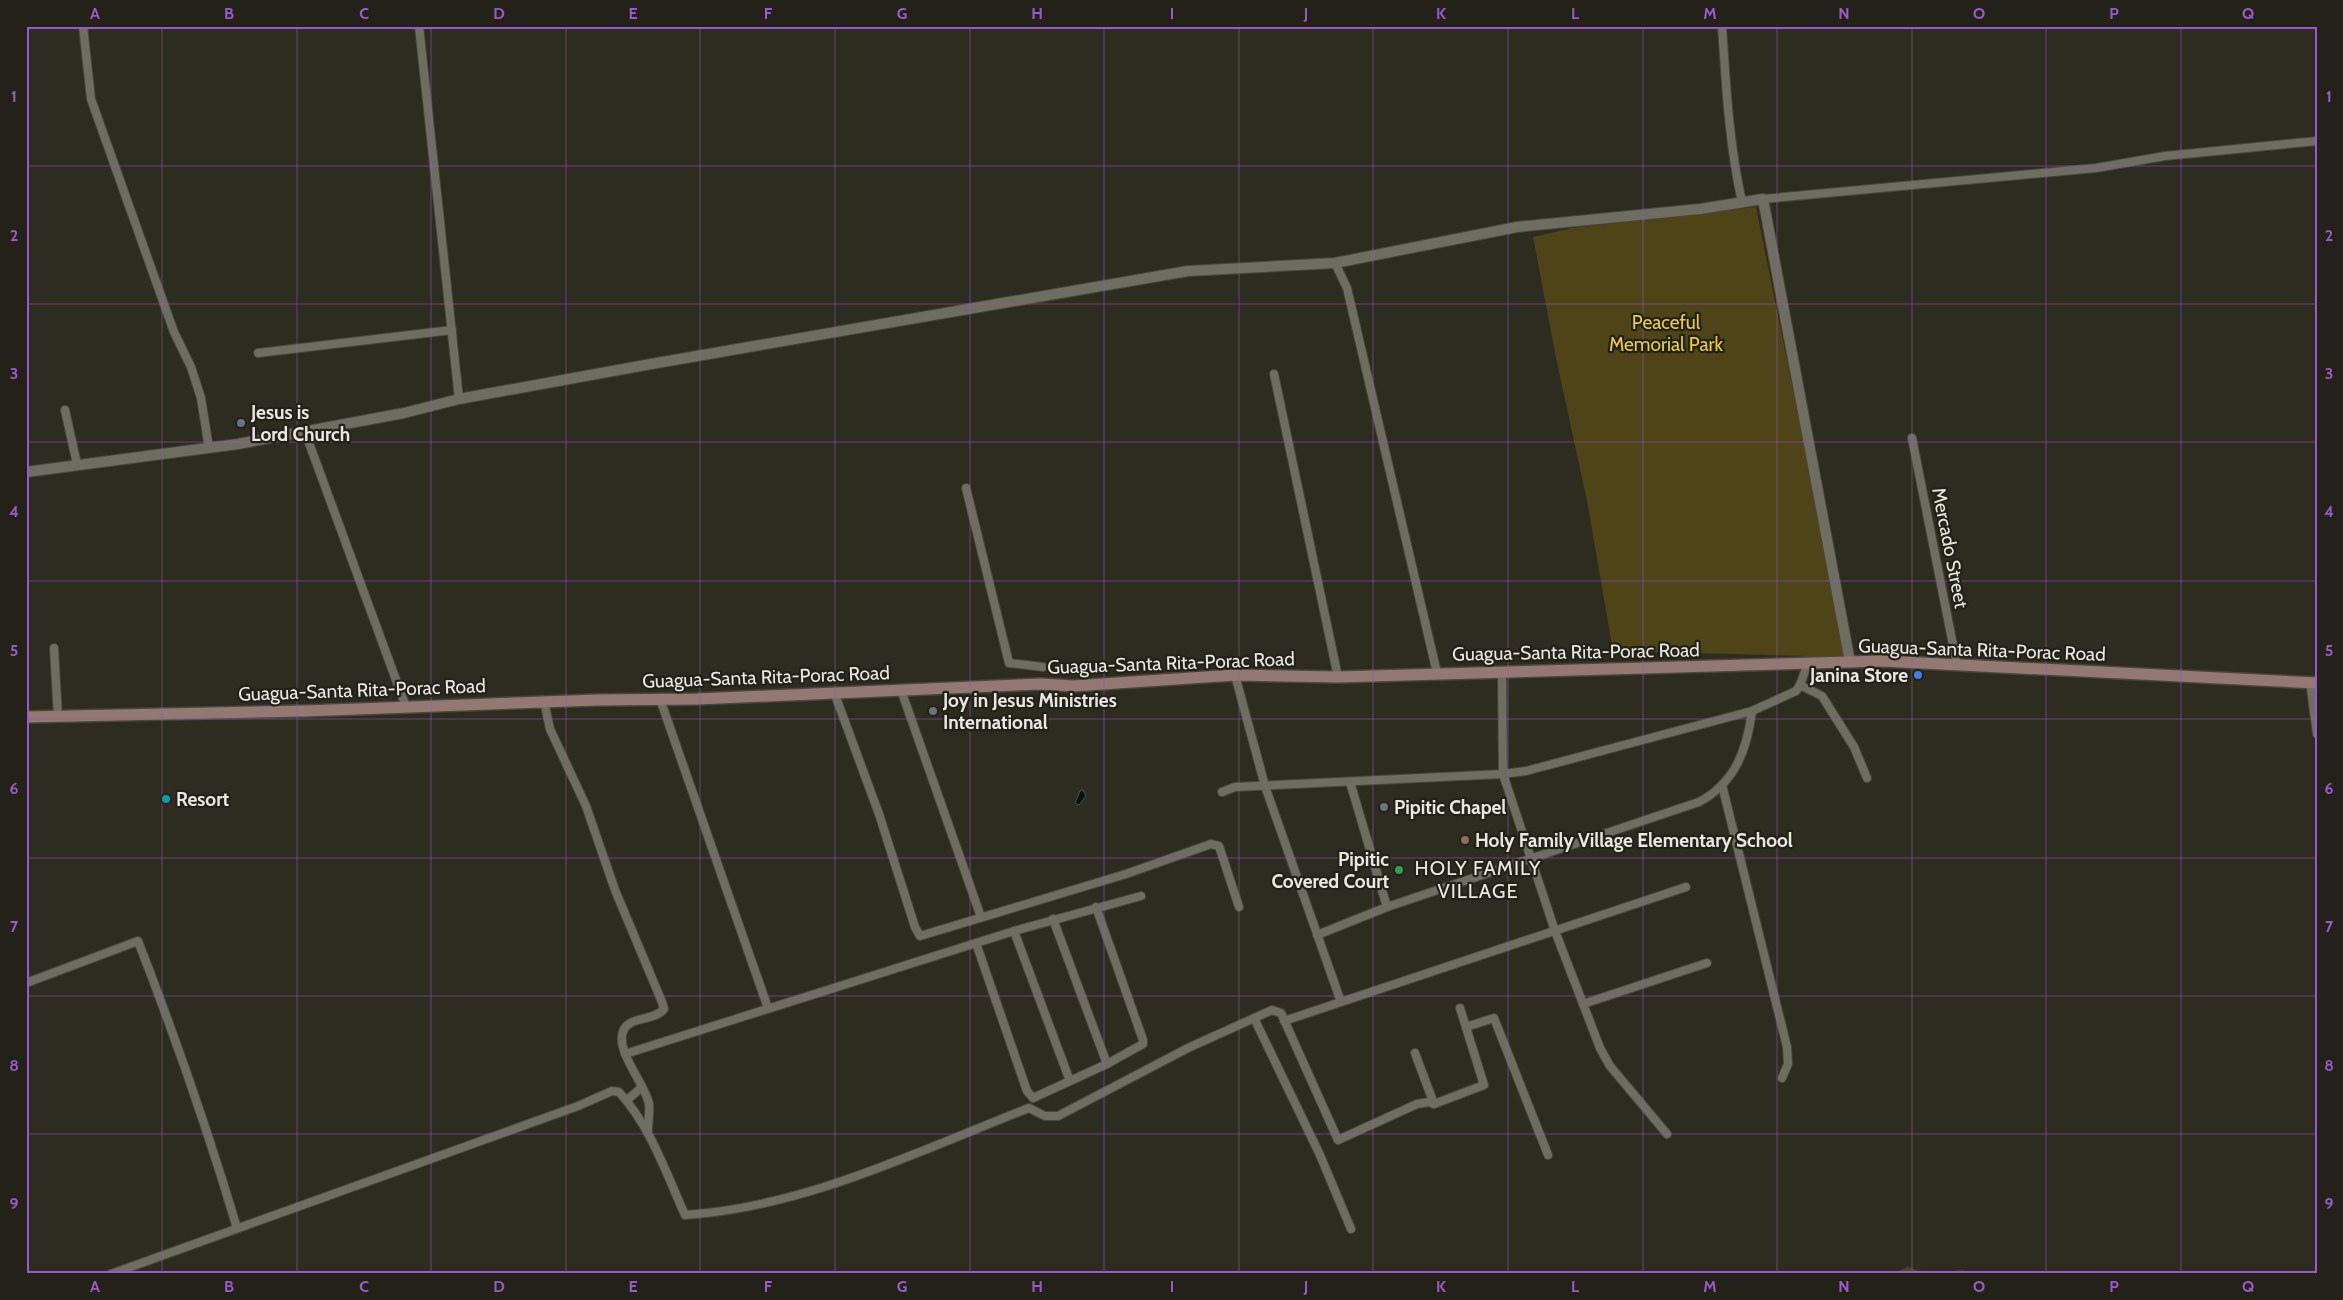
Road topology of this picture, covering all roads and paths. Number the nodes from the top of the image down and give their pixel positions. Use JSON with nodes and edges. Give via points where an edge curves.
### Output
{"nodes":[{"id":1,"x":83,"y":26,"type":"edge"},
{"id":2,"x":419,"y":26,"type":"edge"},
{"id":3,"x":1722,"y":26,"type":"edge"},
{"id":4,"x":2317,"y":141,"type":"edge"},
{"id":5,"x":1763,"y":199,"type":"junction"},
{"id":6,"x":1742,"y":202,"type":"junction"},
{"id":7,"x":1335,"y":262,"type":"junction"},
{"id":8,"x":452,"y":330,"type":"junction"},
{"id":9,"x":258,"y":353,"type":"dead end"},
{"id":10,"x":1274,"y":374,"type":"dead end"},
{"id":11,"x":459,"y":399,"type":"junction"},
{"id":12,"x":65,"y":410,"type":"dead end"},
{"id":13,"x":305,"y":432,"type":"junction"},
{"id":14,"x":1912,"y":438,"type":"dead end"},
{"id":15,"x":209,"y":448,"type":"junction"},
{"id":16,"x":77,"y":464,"type":"junction"},
{"id":17,"x":26,"y":472,"type":"edge"},
{"id":18,"x":966,"y":488,"type":"dead end"},
{"id":19,"x":54,"y":648,"type":"dead end"},
{"id":20,"x":1850,"y":662,"type":"junction"},
{"id":21,"x":1808,"y":663,"type":"junction"},
{"id":22,"x":1957,"y":665,"type":"junction"},
{"id":23,"x":1043,"y":667,"type":"dead end"},
{"id":24,"x":1437,"y":672,"type":"junction"},
{"id":25,"x":1502,"y":673,"type":"junction"},
{"id":26,"x":1235,"y":675,"type":"junction"},
{"id":27,"x":1338,"y":677,"type":"junction"},
{"id":28,"x":2313,"y":682,"type":"edge"},
{"id":29,"x":1800,"y":685,"type":"junction"},
{"id":30,"x":901,"y":690,"type":"junction"},
{"id":31,"x":834,"y":692,"type":"junction"},
{"id":32,"x":660,"y":698,"type":"junction"},
{"id":33,"x":544,"y":701,"type":"junction"},
{"id":34,"x":406,"y":707,"type":"junction"},
{"id":35,"x":1752,"y":711,"type":"junction"},
{"id":36,"x":26,"y":717,"type":"edge"},
{"id":37,"x":58,"y":717,"type":"junction"},
{"id":38,"x":2317,"y":734,"type":"edge"},
{"id":39,"x":1503,"y":774,"type":"junction"},
{"id":40,"x":1866,"y":778,"type":"dead end"},
{"id":41,"x":1350,"y":782,"type":"junction"},
{"id":42,"x":1722,"y":785,"type":"junction"},
{"id":43,"x":1265,"y":786,"type":"junction"},
{"id":44,"x":1222,"y":792,"type":"dead end"},
{"id":45,"x":1531,"y":858,"type":"junction"},
{"id":46,"x":1686,"y":886,"type":"dead end"},
{"id":47,"x":1141,"y":896,"type":"dead end"},
{"id":48,"x":1239,"y":906,"type":"dead end"},
{"id":49,"x":1096,"y":907,"type":"junction"},
{"id":50,"x":1388,"y":907,"type":"junction"},
{"id":51,"x":981,"y":917,"type":"junction"},
{"id":52,"x":1053,"y":919,"type":"junction"},
{"id":53,"x":1014,"y":931,"type":"junction"},
{"id":54,"x":1555,"y":931,"type":"junction"},
{"id":55,"x":1317,"y":935,"type":"junction"},
{"id":56,"x":976,"y":943,"type":"junction"},
{"id":57,"x":1707,"y":963,"type":"dead end"},
{"id":58,"x":26,"y":983,"type":"edge"},
{"id":59,"x":1342,"y":1002,"type":"junction"},
{"id":60,"x":1583,"y":1004,"type":"junction"},
{"id":61,"x":768,"y":1008,"type":"junction"},
{"id":62,"x":1460,"y":1008,"type":"dead end"},
{"id":63,"x":1254,"y":1018,"type":"junction"},
{"id":64,"x":1284,"y":1021,"type":"junction"},
{"id":65,"x":1466,"y":1028,"type":"junction"},
{"id":66,"x":1415,"y":1053,"type":"dead end"},
{"id":67,"x":625,"y":1054,"type":"junction"},
{"id":68,"x":1107,"y":1064,"type":"junction"},
{"id":69,"x":1782,"y":1078,"type":"dead end"},
{"id":70,"x":1070,"y":1081,"type":"junction"},
{"id":71,"x":642,"y":1087,"type":"junction"},
{"id":72,"x":627,"y":1100,"type":"junction"},
{"id":73,"x":1434,"y":1104,"type":"junction"},
{"id":74,"x":648,"y":1131,"type":"junction"},
{"id":75,"x":1666,"y":1134,"type":"dead end"},
{"id":76,"x":1548,"y":1155,"type":"dead end"},
{"id":77,"x":237,"y":1228,"type":"junction"},
{"id":78,"x":1351,"y":1229,"type":"dead end"},
{"id":79,"x":111,"y":1274,"type":"edge"}],
"edges":[{"from":1,"to":15,"type":"street","via":[[91,99],[174,332],[192,367]]},
{"from":2,"to":8,"type":"street"},
{"from":3,"to":6,"type":"street","via":[[1729,123]]},
{"from":4,"to":5,"type":"street","via":[[2165,156],[2096,168]]},
{"from":5,"to":6,"type":"street"},
{"from":5,"to":20,"type":"street"},
{"from":6,"to":7,"type":"street","via":[[1517,227]]},
{"from":7,"to":11,"type":"street","via":[[1188,271]]},
{"from":7,"to":24,"type":"street","via":[[1347,288]]},
{"from":8,"to":9,"type":"street"},
{"from":8,"to":11,"type":"street"},
{"from":10,"to":27,"type":"street"},
{"from":11,"to":13,"type":"street"},
{"from":12,"to":16,"type":"street"},
{"from":13,"to":15,"type":"street"},
{"from":13,"to":34,"type":"street"},
{"from":14,"to":22,"type":"street","name":"Mercado Street"},
{"from":15,"to":16,"type":"street"},
{"from":16,"to":17,"type":"street"},
{"from":18,"to":23,"type":"street","via":[[1009,663]]},
{"from":19,"to":37,"type":"street"},
{"from":20,"to":21,"type":"main road","name":"Guagua-Santa Rita-Porac Road"},
{"from":20,"to":22,"type":"main road","name":"Guagua-Santa Rita-Porac Road"},
{"from":21,"to":25,"type":"main road","name":"Guagua-Santa Rita-Porac Road"},
{"from":21,"to":29,"type":"street"},
{"from":22,"to":28,"type":"main road","name":"Guagua-Santa Rita-Porac Road"},
{"from":24,"to":25,"type":"main road","name":"Guagua-Santa Rita-Porac Road"},
{"from":24,"to":27,"type":"main road","name":"Guagua-Santa Rita-Porac Road"},
{"from":25,"to":39,"type":"street"},
{"from":26,"to":27,"type":"main road","name":"Guagua-Santa Rita-Porac Road"},
{"from":26,"to":30,"type":"main road","name":"Guagua-Santa Rita-Porac Road","via":[[1073,686],[1041,684]]},
{"from":26,"to":43,"type":"street"},
{"from":28,"to":38,"type":"street"},
{"from":29,"to":35,"type":"street","via":[[1791,695]]},
{"from":29,"to":40,"type":"street","via":[[1822,696],[1854,747]]},
{"from":30,"to":31,"type":"main road","name":"Guagua-Santa Rita-Porac Road"},
{"from":30,"to":51,"type":"street"},
{"from":31,"to":32,"type":"main road","name":"Guagua-Santa Rita-Porac Road"},
{"from":31,"to":51,"type":"street","via":[[920,936]]},
{"from":32,"to":33,"type":"main road","name":"Guagua-Santa Rita-Porac Road"},
{"from":32,"to":61,"type":"street"},
{"from":33,"to":34,"type":"main road","name":"Guagua-Santa Rita-Porac Road"},
{"from":33,"to":67,"type":"street","via":[[550,729],[586,806],[615,890],[664,1009],[660,1014],[628,1024],[622,1038]]},
{"from":34,"to":37,"type":"main road","name":"Guagua-Santa Rita-Porac Road"},
{"from":35,"to":39,"type":"street","via":[[1526,771]]},
{"from":35,"to":42,"type":"street","via":[[1744,754]]},
{"from":36,"to":37,"type":"main road","name":"Guagua-Santa Rita-Porac Road"},
{"from":39,"to":41,"type":"street"},
{"from":39,"to":45,"type":"street"},
{"from":41,"to":43,"type":"street"},
{"from":41,"to":50,"type":"street"},
{"from":42,"to":45,"type":"street","via":[[1704,799],[1686,807]]},
{"from":42,"to":69,"type":"street","via":[[1787,1046],[1788,1064]]},
{"from":43,"to":44,"type":"street","via":[[1235,787]]},
{"from":43,"to":55,"type":"street"},
{"from":45,"to":50,"type":"street"},
{"from":45,"to":54,"type":"street"},
{"from":46,"to":54,"type":"street"},
{"from":47,"to":49,"type":"street"},
{"from":48,"to":51,"type":"street","via":[[1216,843],[1126,874]]},
{"from":49,"to":52,"type":"street"},
{"from":49,"to":68,"type":"street","via":[[1143,1040],[1140,1047]]},
{"from":50,"to":55,"type":"street"},
{"from":52,"to":53,"type":"street"},
{"from":52,"to":68,"type":"street"},
{"from":53,"to":56,"type":"street"},
{"from":53,"to":70,"type":"street"},
{"from":54,"to":59,"type":"street"},
{"from":54,"to":60,"type":"street"},
{"from":55,"to":59,"type":"street"},
{"from":56,"to":61,"type":"street"},
{"from":56,"to":70,"type":"street","via":[[1029,1096],[1037,1096]]},
{"from":57,"to":60,"type":"street"},
{"from":58,"to":77,"type":"street","via":[[138,941],[177,1042]]},
{"from":59,"to":64,"type":"street"},
{"from":60,"to":75,"type":"street","via":[[1610,1066]]},
{"from":61,"to":67,"type":"street"},
{"from":62,"to":65,"type":"street"},
{"from":63,"to":64,"type":"street","via":[[1272,1010],[1278,1011]]},
{"from":63,"to":74,"type":"street","via":[[1188,1048],[1058,1116],[1045,1116],[1029,1108],[897,1163],[812,1190],[726,1212],[685,1215]]},
{"from":63,"to":78,"type":"street","via":[[1320,1154]]},
{"from":64,"to":73,"type":"street","via":[[1338,1140],[1417,1104]]},
{"from":65,"to":73,"type":"street","via":[[1484,1085]]},
{"from":65,"to":76,"type":"street","via":[[1494,1018]]},
{"from":66,"to":73,"type":"street"},
{"from":67,"to":71,"type":"street"},
{"from":68,"to":70,"type":"street"},
{"from":71,"to":72,"type":"street"},
{"from":71,"to":74,"type":"street","via":[[649,1104]]},
{"from":72,"to":74,"type":"street"},
{"from":72,"to":77,"type":"street","via":[[619,1092],[612,1091]]},
{"from":77,"to":79,"type":"street"}]}
